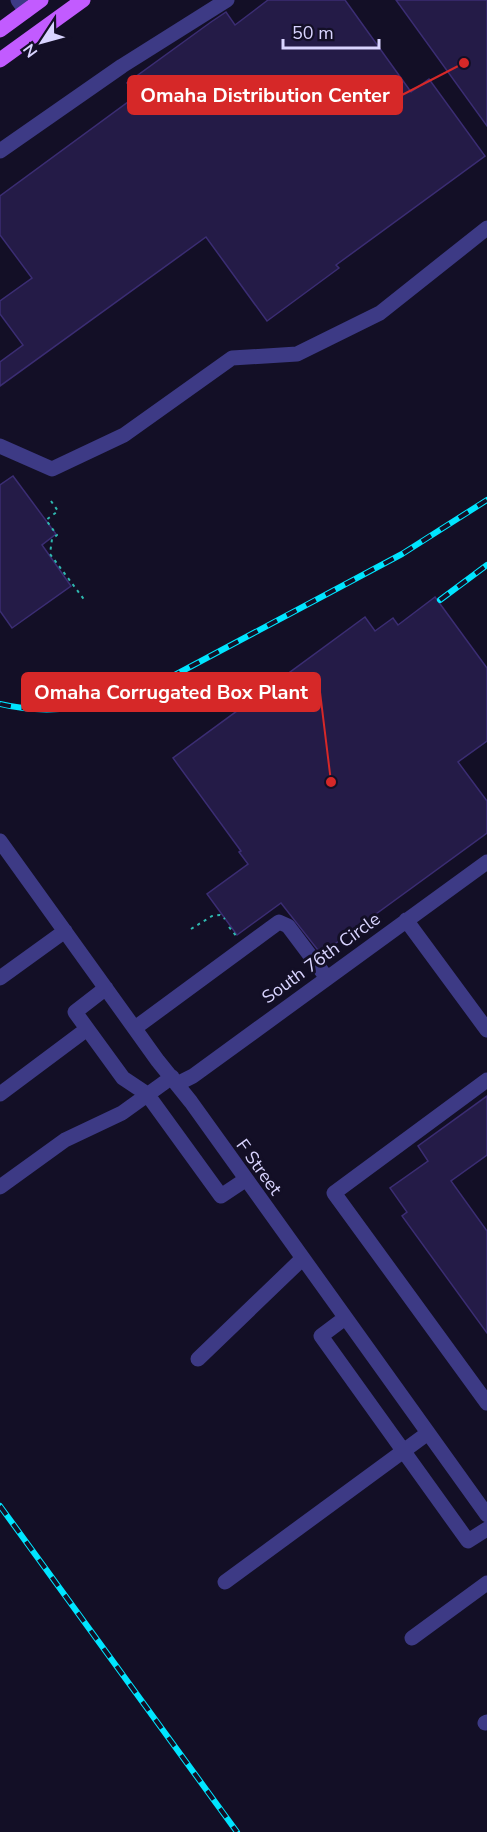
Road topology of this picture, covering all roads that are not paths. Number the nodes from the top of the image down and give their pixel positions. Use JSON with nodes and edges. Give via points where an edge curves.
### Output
{"nodes":[{"id":1,"x":41,"y":0,"type":"edge"},
{"id":2,"x":83,"y":0,"type":"edge"},
{"id":3,"x":227,"y":0,"type":"edge"},
{"id":4,"x":22,"y":5,"type":"edge"},
{"id":5,"x":0,"y":30,"type":"edge"},
{"id":6,"x":41,"y":30,"type":"junction"},
{"id":7,"x":0,"y":60,"type":"edge"},
{"id":8,"x":0,"y":151,"type":"edge"},
{"id":9,"x":487,"y":228,"type":"edge"},
{"id":10,"x":0,"y":446,"type":"edge"},
{"id":11,"x":0,"y":842,"type":"edge"},
{"id":12,"x":487,"y":861,"type":"edge"},
{"id":13,"x":406,"y":920,"type":"junction"},
{"id":14,"x":64,"y":931,"type":"junction"},
{"id":15,"x":0,"y":978,"type":"edge"},
{"id":16,"x":327,"y":978,"type":"junction"},
{"id":17,"x":106,"y":988,"type":"junction"},
{"id":18,"x":135,"y":1028,"type":"junction"},
{"id":19,"x":87,"y":1029,"type":"junction"},
{"id":20,"x":487,"y":1030,"type":"edge"},
{"id":21,"x":174,"y":1080,"type":"junction"},
{"id":22,"x":487,"y":1080,"type":"edge"},
{"id":23,"x":0,"y":1094,"type":"edge"},
{"id":24,"x":147,"y":1095,"type":"junction"},
{"id":25,"x":245,"y":1180,"type":"junction"},
{"id":26,"x":0,"y":1187,"type":"edge"},
{"id":27,"x":302,"y":1259,"type":"junction"},
{"id":28,"x":345,"y":1318,"type":"junction"},
{"id":29,"x":198,"y":1359,"type":"dead end"},
{"id":30,"x":487,"y":1403,"type":"edge"},
{"id":31,"x":428,"y":1433,"type":"junction"},
{"id":32,"x":404,"y":1451,"type":"junction"},
{"id":33,"x":487,"y":1515,"type":"edge"},
{"id":34,"x":487,"y":1529,"type":"edge"},
{"id":35,"x":225,"y":1582,"type":"dead end"},
{"id":36,"x":487,"y":1583,"type":"edge"},
{"id":37,"x":412,"y":1638,"type":"dead end"}],
"edges":[{"from":1,"to":4,"type":"main road"},
{"from":2,"to":6,"type":"main road"},
{"from":3,"to":8,"type":"street","via":[[122,66]]},
{"from":4,"to":5,"type":"main road"},
{"from":4,"to":6,"type":"main road"},
{"from":6,"to":7,"type":"main road"},
{"from":9,"to":10,"type":"street","via":[[380,313],[297,354],[232,358],[124,435],[52,470]]},
{"from":11,"to":14,"type":"street","name":"F Street"},
{"from":12,"to":13,"type":"street","name":"South 76th Circle"},
{"from":13,"to":16,"type":"street","name":"South 76th Circle"},
{"from":13,"to":20,"type":"street"},
{"from":14,"to":15,"type":"street"},
{"from":14,"to":17,"type":"street","name":"F Street"},
{"from":16,"to":18,"type":"street","via":[[288,926],[279,922]]},
{"from":16,"to":21,"type":"street","name":"South 76th Circle","via":[[193,1076]]},
{"from":17,"to":18,"type":"street","name":"F Street"},
{"from":17,"to":19,"type":"street","via":[[75,1012]]},
{"from":18,"to":21,"type":"street","name":"F Street"},
{"from":19,"to":23,"type":"street"},
{"from":19,"to":24,"type":"street","via":[[123,1078]]},
{"from":21,"to":24,"type":"street","name":"South 76th Circle"},
{"from":21,"to":25,"type":"street","name":"F Street"},
{"from":22,"to":30,"type":"street","via":[[334,1193]]},
{"from":24,"to":25,"type":"street","via":[[221,1196]]},
{"from":24,"to":26,"type":"street","name":"South 76th Circle","via":[[122,1113],[65,1140]]},
{"from":25,"to":27,"type":"street","name":"F Street"},
{"from":27,"to":28,"type":"street","name":"F Street"},
{"from":27,"to":29,"type":"street"},
{"from":28,"to":31,"type":"street","name":"F Street"},
{"from":28,"to":32,"type":"street","via":[[321,1336]]},
{"from":31,"to":32,"type":"street"},
{"from":31,"to":33,"type":"street","name":"F Street"},
{"from":32,"to":34,"type":"street","via":[[468,1541]]},
{"from":32,"to":35,"type":"street"},
{"from":36,"to":37,"type":"street"}]}
